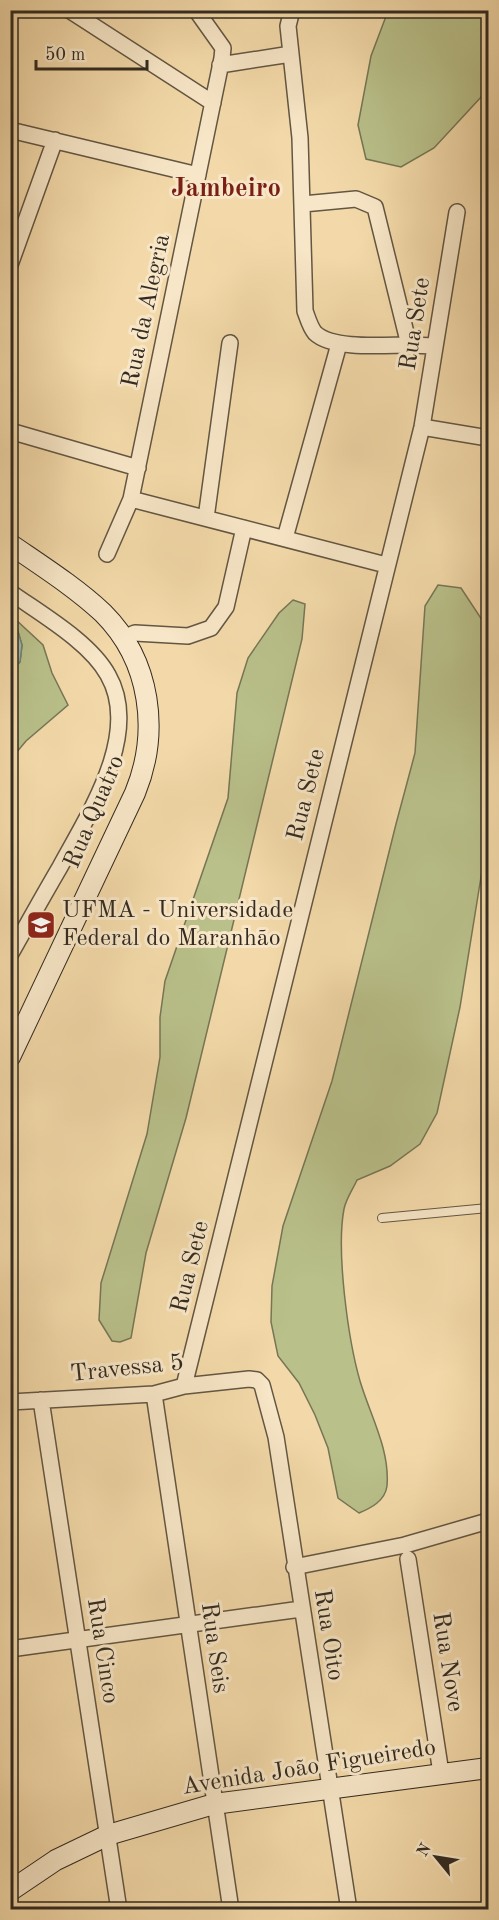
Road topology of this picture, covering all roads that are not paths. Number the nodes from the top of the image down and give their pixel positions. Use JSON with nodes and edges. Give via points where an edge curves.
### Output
{"nodes":[{"id":1,"x":69,"y":10,"type":"edge"},
{"id":2,"x":196,"y":10,"type":"edge"},
{"id":3,"x":292,"y":10,"type":"edge"},
{"id":4,"x":291,"y":54,"type":"junction"},
{"id":5,"x":220,"y":65,"type":"junction"},
{"id":6,"x":213,"y":103,"type":"junction"},
{"id":7,"x":10,"y":130,"type":"edge"},
{"id":8,"x":55,"y":140,"type":"junction"},
{"id":9,"x":198,"y":175,"type":"junction"},
{"id":10,"x":303,"y":204,"type":"junction"},
{"id":11,"x":458,"y":212,"type":"dead end"},
{"id":12,"x":10,"y":265,"type":"edge"},
{"id":13,"x":230,"y":343,"type":"dead end"},
{"id":14,"x":339,"y":344,"type":"junction"},
{"id":15,"x":409,"y":345,"type":"junction"},
{"id":16,"x":435,"y":346,"type":"junction"},
{"id":17,"x":422,"y":427,"type":"junction"},
{"id":18,"x":10,"y":431,"type":"edge"},
{"id":19,"x":489,"y":438,"type":"edge"},
{"id":20,"x":138,"y":468,"type":"junction"},
{"id":21,"x":131,"y":499,"type":"junction"},
{"id":22,"x":206,"y":518,"type":"junction"},
{"id":23,"x":244,"y":528,"type":"junction"},
{"id":24,"x":285,"y":538,"type":"junction"},
{"id":25,"x":10,"y":544,"type":"edge"},
{"id":26,"x":107,"y":554,"type":"dead end"},
{"id":27,"x":386,"y":565,"type":"junction"},
{"id":28,"x":10,"y":592,"type":"edge"},
{"id":29,"x":123,"y":638,"type":"junction"},
{"id":30,"x":10,"y":955,"type":"edge"},
{"id":31,"x":10,"y":1057,"type":"edge"},
{"id":32,"x":489,"y":1208,"type":"edge"},
{"id":33,"x":382,"y":1218,"type":"dead end"},
{"id":34,"x":249,"y":1378,"type":"joint"},
{"id":35,"x":184,"y":1386,"type":"junction"},
{"id":36,"x":154,"y":1394,"type":"junction"},
{"id":37,"x":40,"y":1400,"type":"junction"},
{"id":38,"x":10,"y":1402,"type":"edge"},
{"id":39,"x":489,"y":1521,"type":"edge"},
{"id":40,"x":408,"y":1559,"type":"dead end"},
{"id":41,"x":294,"y":1567,"type":"junction"},
{"id":42,"x":300,"y":1609,"type":"junction"},
{"id":43,"x":188,"y":1624,"type":"junction"},
{"id":44,"x":77,"y":1639,"type":"junction"},
{"id":45,"x":10,"y":1648,"type":"edge"},
{"id":46,"x":489,"y":1768,"type":"edge"},
{"id":47,"x":441,"y":1773,"type":"junction"},
{"id":48,"x":331,"y":1789,"type":"junction"},
{"id":49,"x":214,"y":1804,"type":"junction"},
{"id":50,"x":108,"y":1835,"type":"junction"},
{"id":51,"x":10,"y":1891,"type":"edge"},
{"id":52,"x":119,"y":1910,"type":"edge"},
{"id":53,"x":231,"y":1910,"type":"edge"},
{"id":54,"x":349,"y":1910,"type":"edge"}],
"edges":[{"from":1,"to":6,"type":"street"},
{"from":2,"to":5,"type":"street","name":"Rua da Alegria","via":[[223,48]]},
{"from":3,"to":4,"type":"street","via":[[288,26]]},
{"from":4,"to":5,"type":"street"},
{"from":4,"to":10,"type":"street"},
{"from":5,"to":6,"type":"street","name":"Rua da Alegria"},
{"from":6,"to":9,"type":"street","name":"Rua da Alegria"},
{"from":7,"to":8,"type":"street"},
{"from":8,"to":9,"type":"street"},
{"from":8,"to":12,"type":"street"},
{"from":9,"to":20,"type":"street","name":"Rua da Alegria"},
{"from":10,"to":14,"type":"street","via":[[309,324],[322,338]]},
{"from":10,"to":15,"type":"street","via":[[356,199],[375,207]]},
{"from":11,"to":16,"type":"street","name":"Rua Sete"},
{"from":13,"to":22,"type":"street"},
{"from":14,"to":15,"type":"street"},
{"from":14,"to":24,"type":"street"},
{"from":15,"to":16,"type":"street"},
{"from":16,"to":17,"type":"street","name":"Rua Sete"},
{"from":17,"to":19,"type":"street"},
{"from":17,"to":27,"type":"street","name":"Rua Sete"},
{"from":18,"to":20,"type":"street"},
{"from":20,"to":21,"type":"street","name":"Rua da Alegria"},
{"from":21,"to":22,"type":"street"},
{"from":21,"to":26,"type":"street","name":"Rua da Alegria"},
{"from":22,"to":23,"type":"street"},
{"from":23,"to":24,"type":"street"},
{"from":23,"to":29,"type":"street","via":[[226,607],[211,628],[188,636],[135,633]]},
{"from":24,"to":27,"type":"street"},
{"from":25,"to":29,"type":"main road","name":"Rua Quatro","via":[[77,591],[104,614]]},
{"from":27,"to":35,"type":"street","name":"Rua Sete"},
{"from":28,"to":30,"type":"street","via":[[70,636],[99,663],[113,687],[118,712],[114,751],[95,803]]},
{"from":29,"to":31,"type":"main road","name":"Rua Quatro","via":[[140,673],[149,715],[150,734],[142,776]]},
{"from":32,"to":33,"type":"lane"},
{"from":34,"to":35,"type":"street","name":"Travessa 5"},
{"from":34,"to":41,"type":"street","name":"Rua Oito","via":[[257,1380],[266,1392]]},
{"from":35,"to":36,"type":"street","name":"Travessa 5"},
{"from":36,"to":37,"type":"street","name":"Travessa 5"},
{"from":36,"to":43,"type":"street","name":"Rua Seis"},
{"from":37,"to":38,"type":"street","name":"Travessa 5"},
{"from":37,"to":44,"type":"street","name":"Rua Cinco"},
{"from":39,"to":41,"type":"street","via":[[405,1545]]},
{"from":40,"to":47,"type":"street","name":"Rua Nove"},
{"from":41,"to":42,"type":"street","name":"Rua Oito"},
{"from":42,"to":43,"type":"street"},
{"from":42,"to":48,"type":"street","name":"Rua Oito"},
{"from":43,"to":44,"type":"street"},
{"from":43,"to":49,"type":"street","name":"Rua Seis"},
{"from":44,"to":45,"type":"street"},
{"from":44,"to":50,"type":"street","name":"Rua Cinco"},
{"from":46,"to":47,"type":"main road","name":"Avenida João Figueiredo"},
{"from":47,"to":48,"type":"main road","name":"Avenida João Figueiredo"},
{"from":48,"to":49,"type":"main road","name":"Avenida João Figueiredo"},
{"from":48,"to":54,"type":"street","name":"Rua Oito"},
{"from":49,"to":50,"type":"main road","name":"Avenida João Figueiredo"},
{"from":49,"to":53,"type":"street","name":"Rua Seis"},
{"from":50,"to":51,"type":"main road","name":"Avenida João Figueiredo","via":[[56,1860]]},
{"from":50,"to":52,"type":"street","name":"Rua Cinco"}]}
